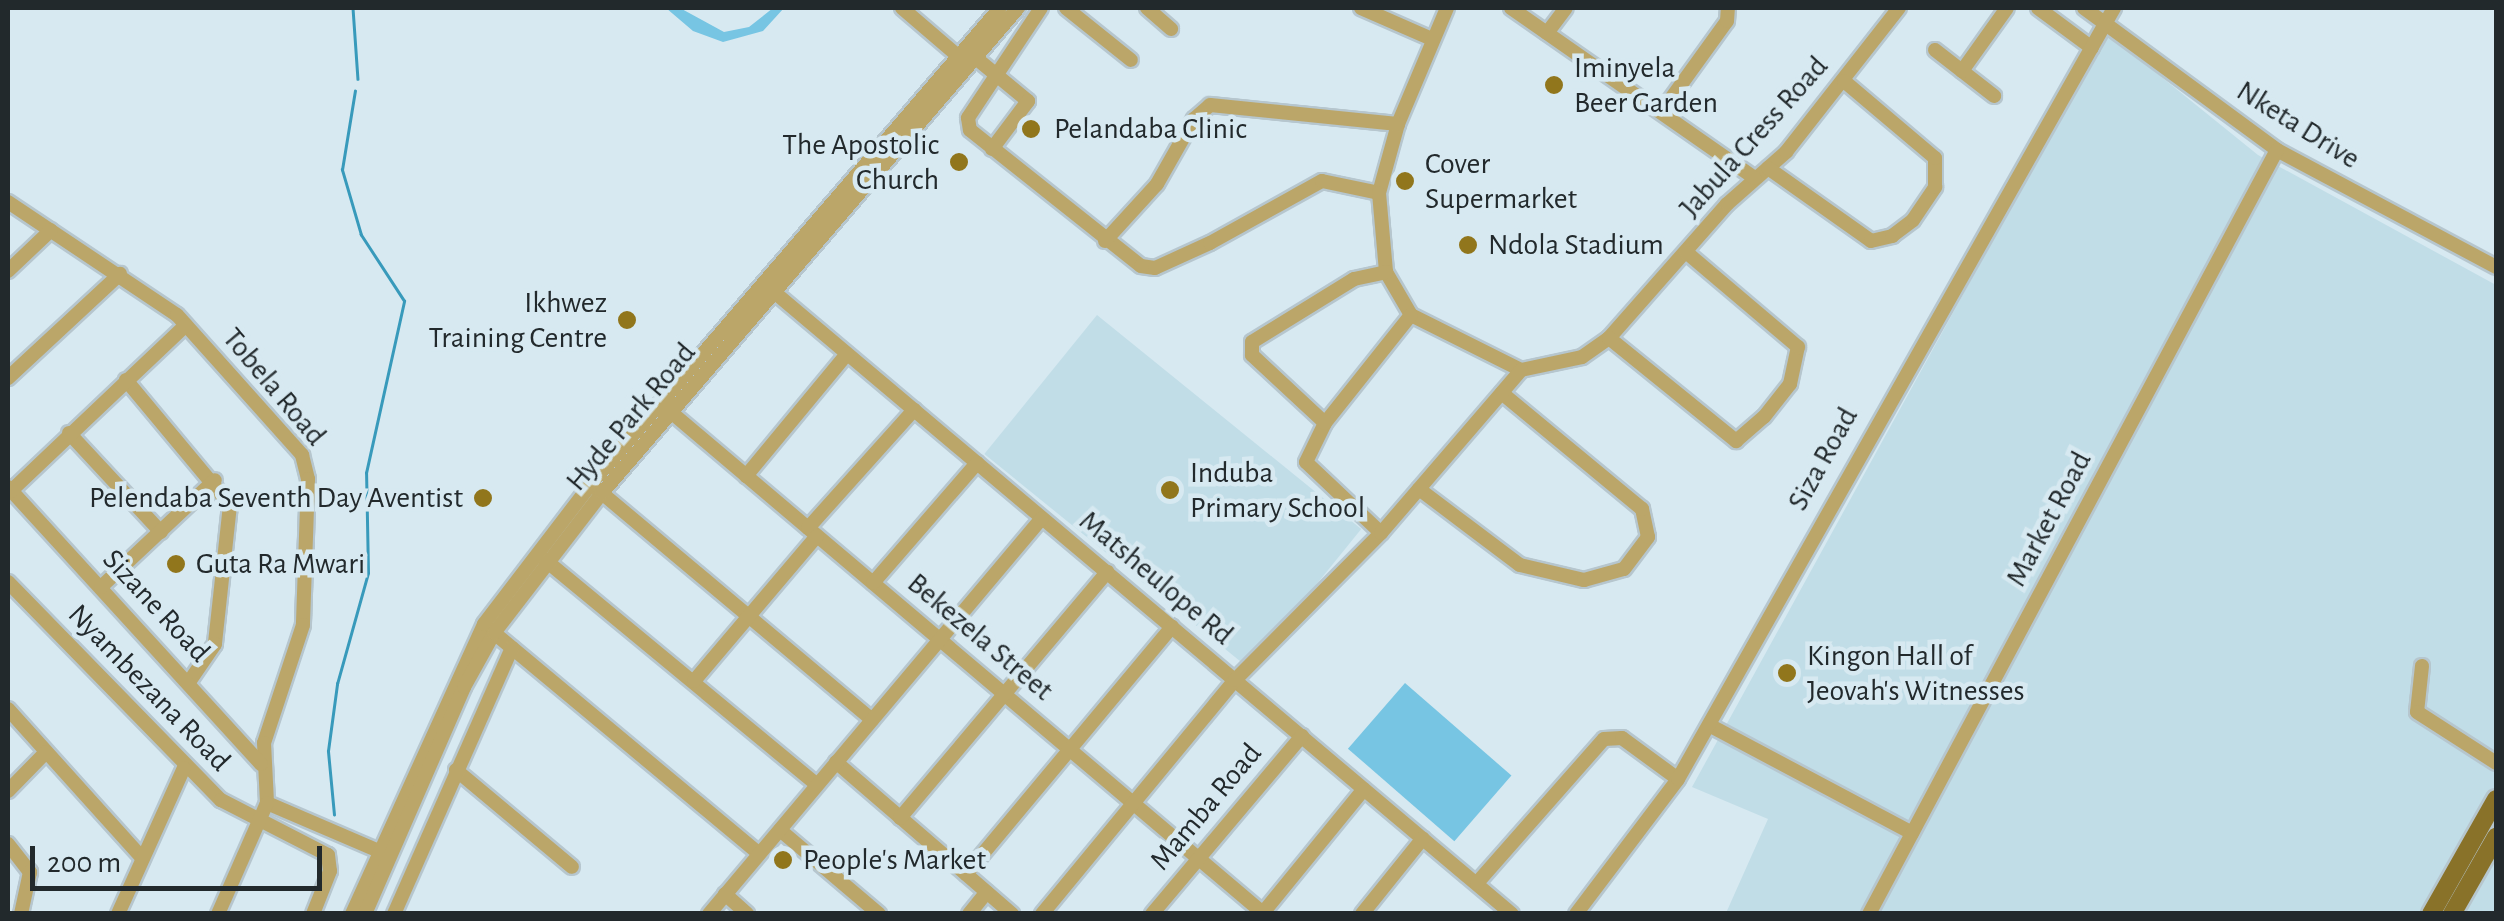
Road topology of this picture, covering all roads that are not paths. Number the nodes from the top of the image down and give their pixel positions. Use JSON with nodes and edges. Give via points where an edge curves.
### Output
{"nodes":[{"id":1,"x":902,"y":8,"type":"edge"},
{"id":2,"x":1000,"y":8,"type":"edge"},
{"id":3,"x":1018,"y":8,"type":"edge"},
{"id":4,"x":1041,"y":8,"type":"edge"},
{"id":5,"x":1066,"y":8,"type":"edge"},
{"id":6,"x":1147,"y":8,"type":"edge"},
{"id":7,"x":1361,"y":8,"type":"edge"},
{"id":8,"x":1448,"y":8,"type":"edge"},
{"id":9,"x":1511,"y":8,"type":"edge"},
{"id":10,"x":1566,"y":8,"type":"edge"},
{"id":11,"x":1728,"y":8,"type":"edge"},
{"id":12,"x":1898,"y":8,"type":"edge"},
{"id":13,"x":2007,"y":8,"type":"edge"},
{"id":14,"x":2038,"y":8,"type":"edge"},
{"id":15,"x":2084,"y":8,"type":"edge"},
{"id":16,"x":2114,"y":8,"type":"edge"},
{"id":17,"x":2106,"y":23,"type":"junction"},
{"id":18,"x":1171,"y":29,"type":"dead end"},
{"id":19,"x":1547,"y":33,"type":"junction"},
{"id":20,"x":1432,"y":39,"type":"junction"},
{"id":21,"x":2092,"y":48,"type":"junction"},
{"id":22,"x":1935,"y":50,"type":"dead end"},
{"id":23,"x":967,"y":57,"type":"junction"},
{"id":24,"x":1132,"y":60,"type":"dead end"},
{"id":25,"x":1962,"y":71,"type":"junction"},
{"id":26,"x":995,"y":72,"type":"junction"},
{"id":27,"x":1844,"y":81,"type":"junction"},
{"id":28,"x":1994,"y":96,"type":"dead end"},
{"id":29,"x":1662,"y":110,"type":"junction"},
{"id":30,"x":1398,"y":124,"type":"junction"},
{"id":31,"x":992,"y":149,"type":"junction"},
{"id":32,"x":2278,"y":150,"type":"junction"},
{"id":33,"x":1768,"y":168,"type":"junction"},
{"id":34,"x":1755,"y":178,"type":"junction"},
{"id":35,"x":1379,"y":193,"type":"junction"},
{"id":36,"x":8,"y":202,"type":"edge"},
{"id":37,"x":51,"y":230,"type":"junction"},
{"id":38,"x":1104,"y":241,"type":"junction"},
{"id":39,"x":1686,"y":252,"type":"junction"},
{"id":40,"x":2496,"y":267,"type":"edge"},
{"id":41,"x":8,"y":271,"type":"edge"},
{"id":42,"x":1386,"y":272,"type":"junction"},
{"id":43,"x":120,"y":274,"type":"junction"},
{"id":44,"x":769,"y":288,"type":"junction"},
{"id":45,"x":1410,"y":316,"type":"junction"},
{"id":46,"x":186,"y":325,"type":"junction"},
{"id":47,"x":1609,"y":338,"type":"junction"},
{"id":48,"x":847,"y":354,"type":"junction"},
{"id":49,"x":1521,"y":370,"type":"junction"},
{"id":50,"x":8,"y":378,"type":"edge"},
{"id":51,"x":126,"y":380,"type":"junction"},
{"id":52,"x":1502,"y":393,"type":"junction"},
{"id":53,"x":666,"y":407,"type":"junction"},
{"id":54,"x":914,"y":410,"type":"junction"},
{"id":55,"x":1325,"y":423,"type":"junction"},
{"id":56,"x":69,"y":433,"type":"junction"},
{"id":57,"x":977,"y":463,"type":"junction"},
{"id":58,"x":746,"y":476,"type":"junction"},
{"id":59,"x":215,"y":480,"type":"junction"},
{"id":60,"x":9,"y":489,"type":"edge"},
{"id":61,"x":597,"y":489,"type":"junction"},
{"id":62,"x":1419,"y":489,"type":"junction"},
{"id":63,"x":1042,"y":518,"type":"junction"},
{"id":64,"x":161,"y":532,"type":"junction"},
{"id":65,"x":813,"y":532,"type":"junction"},
{"id":66,"x":1380,"y":533,"type":"junction"},
{"id":67,"x":542,"y":557,"type":"junction"},
{"id":68,"x":1107,"y":572,"type":"junction"},
{"id":69,"x":8,"y":582,"type":"edge"},
{"id":70,"x":873,"y":583,"type":"junction"},
{"id":71,"x":101,"y":587,"type":"junction"},
{"id":72,"x":748,"y":616,"type":"junction"},
{"id":73,"x":1172,"y":627,"type":"junction"},
{"id":74,"x":489,"y":628,"type":"junction"},
{"id":75,"x":940,"y":639,"type":"junction"},
{"id":76,"x":512,"y":648,"type":"junction"},
{"id":77,"x":2422,"y":666,"type":"dead end"},
{"id":78,"x":1235,"y":680,"type":"junction"},
{"id":79,"x":189,"y":682,"type":"junction"},
{"id":80,"x":694,"y":682,"type":"junction"},
{"id":81,"x":1005,"y":694,"type":"junction"},
{"id":82,"x":8,"y":710,"type":"edge"},
{"id":83,"x":872,"y":720,"type":"junction"},
{"id":84,"x":1709,"y":725,"type":"junction"},
{"id":85,"x":1302,"y":736,"type":"junction"},
{"id":86,"x":1070,"y":750,"type":"junction"},
{"id":87,"x":46,"y":752,"type":"junction"},
{"id":88,"x":836,"y":762,"type":"junction"},
{"id":89,"x":2496,"y":763,"type":"edge"},
{"id":90,"x":261,"y":764,"type":"junction"},
{"id":91,"x":184,"y":768,"type":"junction"},
{"id":92,"x":456,"y":770,"type":"junction"},
{"id":93,"x":1678,"y":779,"type":"junction"},
{"id":94,"x":817,"y":785,"type":"junction"},
{"id":95,"x":1364,"y":789,"type":"junction"},
{"id":96,"x":8,"y":791,"type":"edge"},
{"id":97,"x":2496,"y":799,"type":"edge"},
{"id":98,"x":1134,"y":803,"type":"junction"},
{"id":99,"x":267,"y":804,"type":"junction"},
{"id":100,"x":900,"y":818,"type":"junction"},
{"id":101,"x":258,"y":822,"type":"junction"},
{"id":102,"x":780,"y":830,"type":"junction"},
{"id":103,"x":1912,"y":833,"type":"junction"},
{"id":104,"x":2496,"y":837,"type":"edge"},
{"id":105,"x":1423,"y":838,"type":"junction"},
{"id":106,"x":8,"y":844,"type":"edge"},
{"id":107,"x":385,"y":854,"type":"junction"},
{"id":108,"x":759,"y":854,"type":"junction"},
{"id":109,"x":142,"y":858,"type":"junction"},
{"id":110,"x":1198,"y":858,"type":"junction"},
{"id":111,"x":572,"y":866,"type":"dead end"},
{"id":112,"x":966,"y":874,"type":"junction"},
{"id":113,"x":1477,"y":884,"type":"junction"},
{"id":114,"x":987,"y":892,"type":"junction"},
{"id":115,"x":725,"y":894,"type":"junction"},
{"id":116,"x":365,"y":904,"type":"edge"},
{"id":117,"x":395,"y":913,"type":"edge"},
{"id":118,"x":1263,"y":913,"type":"edge"},
{"id":119,"x":21,"y":914,"type":"edge"},
{"id":120,"x":118,"y":914,"type":"edge"},
{"id":121,"x":218,"y":914,"type":"edge"},
{"id":122,"x":313,"y":914,"type":"edge"},
{"id":123,"x":352,"y":914,"type":"edge"},
{"id":124,"x":709,"y":914,"type":"edge"},
{"id":125,"x":747,"y":914,"type":"edge"},
{"id":126,"x":879,"y":914,"type":"edge"},
{"id":127,"x":969,"y":914,"type":"edge"},
{"id":128,"x":1012,"y":914,"type":"edge"},
{"id":129,"x":1042,"y":914,"type":"edge"},
{"id":130,"x":1152,"y":914,"type":"edge"},
{"id":131,"x":1362,"y":914,"type":"edge"},
{"id":132,"x":1512,"y":914,"type":"edge"},
{"id":133,"x":1576,"y":914,"type":"edge"},
{"id":134,"x":1870,"y":914,"type":"edge"},
{"id":135,"x":2431,"y":914,"type":"edge"},
{"id":136,"x":2452,"y":914,"type":"edge"}],
"edges":[{"from":1,"to":23,"type":"street"},
{"from":2,"to":23,"type":"street","name":"Hyde Park Road"},
{"from":3,"to":23,"type":"street","name":"Hyde Park Road"},
{"from":4,"to":26,"type":"street"},
{"from":5,"to":24,"type":"street"},
{"from":6,"to":18,"type":"street"},
{"from":7,"to":20,"type":"street"},
{"from":8,"to":20,"type":"street"},
{"from":9,"to":19,"type":"street"},
{"from":10,"to":19,"type":"street"},
{"from":11,"to":29,"type":"street","via":[[1726,21]]},
{"from":12,"to":27,"type":"street","name":"Jabula Cress Road"},
{"from":13,"to":25,"type":"street"},
{"from":14,"to":21,"type":"street"},
{"from":15,"to":17,"type":"street","name":"Nketa Drive"},
{"from":16,"to":17,"type":"street","name":"Siza Road"},
{"from":17,"to":21,"type":"street","name":"Siza Road"},
{"from":17,"to":32,"type":"street","name":"Nketa Drive"},
{"from":19,"to":29,"type":"street"},
{"from":20,"to":30,"type":"street"},
{"from":21,"to":84,"type":"street","name":"Siza Road"},
{"from":22,"to":25,"type":"street"},
{"from":23,"to":26,"type":"street"},
{"from":23,"to":44,"type":"street","name":"Hyde Park Road"},
{"from":25,"to":28,"type":"street"},
{"from":26,"to":31,"type":"street","via":[[968,124]]},
{"from":26,"to":31,"type":"street","via":[[1028,100]]},
{"from":27,"to":33,"type":"street","name":"Jabula Cress Road"},
{"from":27,"to":33,"type":"street","via":[[1935,158],[1935,187],[1913,220],[1892,236],[1871,240]]},
{"from":29,"to":34,"type":"street"},
{"from":30,"to":35,"type":"street"},
{"from":30,"to":38,"type":"street","via":[[1210,106],[1194,120],[1157,184]]},
{"from":31,"to":38,"type":"street"},
{"from":32,"to":40,"type":"street","name":"Nketa Drive"},
{"from":32,"to":103,"type":"street","name":"Market Road"},
{"from":33,"to":34,"type":"street","name":"Jabula Cress Road"},
{"from":34,"to":39,"type":"street","name":"Jabula Cress Road"},
{"from":35,"to":38,"type":"street","via":[[1322,181],[1155,268]]},
{"from":35,"to":42,"type":"street"},
{"from":36,"to":37,"type":"street","name":"Tobela Road"},
{"from":37,"to":41,"type":"street"},
{"from":37,"to":43,"type":"street","name":"Tobela Road"},
{"from":39,"to":47,"type":"street","name":"Jabula Cress Road"},
{"from":39,"to":47,"type":"street","via":[[1798,347],[1796,372],[1764,417],[1736,441]]},
{"from":42,"to":45,"type":"street"},
{"from":42,"to":55,"type":"street","via":[[1354,279],[1252,342],[1252,355]]},
{"from":43,"to":46,"type":"street","name":"Tobela Road"},
{"from":43,"to":50,"type":"street"},
{"from":44,"to":48,"type":"street","name":"Matsheulope Rd"},
{"from":44,"to":53,"type":"street","name":"Hyde Park Road"},
{"from":45,"to":49,"type":"street"},
{"from":45,"to":55,"type":"street"},
{"from":46,"to":51,"type":"street"},
{"from":46,"to":90,"type":"street","name":"Tobela Road","via":[[308,468],[301,642]]},
{"from":47,"to":49,"type":"street","name":"Jabula Cress Road","via":[[1582,356]]},
{"from":48,"to":54,"type":"street","name":"Matsheulope Rd"},
{"from":48,"to":58,"type":"street"},
{"from":49,"to":52,"type":"street"},
{"from":51,"to":56,"type":"street"},
{"from":51,"to":59,"type":"street"},
{"from":52,"to":62,"type":"street"},
{"from":52,"to":62,"type":"street","via":[[1642,510],[1648,537],[1632,560],[1598,580],[1531,569],[1483,542]]},
{"from":53,"to":58,"type":"street","name":"Bekezela Street"},
{"from":53,"to":61,"type":"street","name":"Hyde Park Road"},
{"from":54,"to":57,"type":"street","name":"Matsheulope Rd"},
{"from":54,"to":65,"type":"street"},
{"from":55,"to":66,"type":"street","via":[[1308,450],[1311,474]]},
{"from":56,"to":60,"type":"street"},
{"from":56,"to":64,"type":"street"},
{"from":57,"to":63,"type":"street","name":"Matsheulope Rd"},
{"from":57,"to":70,"type":"street"},
{"from":58,"to":65,"type":"street","name":"Bekezela Street"},
{"from":59,"to":64,"type":"street"},
{"from":59,"to":79,"type":"street","via":[[230,506],[218,621],[209,657]]},
{"from":60,"to":71,"type":"street","name":"Sizane Road"},
{"from":61,"to":67,"type":"street","name":"Hyde Park Road"},
{"from":61,"to":72,"type":"street"},
{"from":62,"to":66,"type":"street"},
{"from":63,"to":68,"type":"street","name":"Matsheulope Rd"},
{"from":63,"to":75,"type":"street"},
{"from":64,"to":71,"type":"street"},
{"from":65,"to":70,"type":"street","name":"Bekezela Street"},
{"from":65,"to":72,"type":"street"},
{"from":66,"to":78,"type":"street"},
{"from":67,"to":74,"type":"street","name":"Hyde Park Road"},
{"from":67,"to":80,"type":"street"},
{"from":68,"to":73,"type":"street","name":"Matsheulope Rd"},
{"from":68,"to":81,"type":"street"},
{"from":69,"to":91,"type":"street","name":"Nyambezana Road"},
{"from":70,"to":75,"type":"street","name":"Bekezela Street"},
{"from":71,"to":79,"type":"street","name":"Sizane Road"},
{"from":72,"to":80,"type":"street"},
{"from":72,"to":83,"type":"street"},
{"from":73,"to":78,"type":"street","name":"Matsheulope Rd"},
{"from":73,"to":86,"type":"street"},
{"from":74,"to":76,"type":"street"},
{"from":74,"to":107,"type":"street","name":"Hyde Park Road"},
{"from":75,"to":81,"type":"street","name":"Bekezela Street"},
{"from":75,"to":83,"type":"street"},
{"from":76,"to":92,"type":"street"},
{"from":76,"to":108,"type":"street"},
{"from":77,"to":89,"type":"street","via":[[2418,712]]},
{"from":78,"to":85,"type":"street","name":"Matsheulope Rd"},
{"from":78,"to":98,"type":"street"},
{"from":79,"to":90,"type":"street","name":"Sizane Road"},
{"from":80,"to":94,"type":"street"},
{"from":81,"to":86,"type":"street","name":"Bekezela Street"},
{"from":81,"to":100,"type":"street"},
{"from":82,"to":87,"type":"street"},
{"from":83,"to":88,"type":"street"},
{"from":84,"to":93,"type":"street","name":"Siza Road"},
{"from":84,"to":103,"type":"street"},
{"from":85,"to":95,"type":"street","name":"Matsheulope Rd"},
{"from":85,"to":110,"type":"street","name":"Mamba Road"},
{"from":86,"to":98,"type":"street","name":"Bekezela Street"},
{"from":86,"to":112,"type":"street"},
{"from":87,"to":96,"type":"street"},
{"from":87,"to":109,"type":"street"},
{"from":88,"to":94,"type":"street"},
{"from":88,"to":100,"type":"street"},
{"from":90,"to":99,"type":"street","name":"Tobela Road"},
{"from":91,"to":101,"type":"street","name":"Nyambezana Road"},
{"from":91,"to":109,"type":"street"},
{"from":92,"to":111,"type":"street"},
{"from":92,"to":117,"type":"street"},
{"from":93,"to":113,"type":"street","via":[[1622,738],[1604,739]]},
{"from":93,"to":133,"type":"street","name":"Siza Road"},
{"from":94,"to":102,"type":"street"},
{"from":95,"to":105,"type":"street","name":"Matsheulope Rd"},
{"from":95,"to":118,"type":"street"},
{"from":97,"to":135,"type":"main road"},
{"from":98,"to":110,"type":"street","name":"Bekezela Street"},
{"from":98,"to":129,"type":"street"},
{"from":99,"to":101,"type":"street"},
{"from":99,"to":107,"type":"street"},
{"from":100,"to":112,"type":"street"},
{"from":101,"to":121,"type":"street"},
{"from":101,"to":122,"type":"street","name":"Nyambezana Road","via":[[328,855],[330,871]]},
{"from":102,"to":108,"type":"street"},
{"from":102,"to":126,"type":"street"},
{"from":103,"to":134,"type":"street","name":"Market Road"},
{"from":104,"to":136,"type":"main road"},
{"from":105,"to":113,"type":"street","name":"Matsheulope Rd"},
{"from":105,"to":131,"type":"street"},
{"from":106,"to":119,"type":"street","via":[[30,872]]},
{"from":107,"to":116,"type":"street","name":"Hyde Park Road"},
{"from":108,"to":115,"type":"street"},
{"from":109,"to":120,"type":"street"},
{"from":110,"to":118,"type":"street","name":"Bekezela Street"},
{"from":110,"to":130,"type":"street","name":"Mamba Road"},
{"from":112,"to":114,"type":"street"},
{"from":113,"to":132,"type":"street","name":"Matsheulope Rd"},
{"from":114,"to":127,"type":"street"},
{"from":114,"to":128,"type":"street"},
{"from":115,"to":124,"type":"street"},
{"from":115,"to":125,"type":"street"},
{"from":116,"to":117,"type":"street"},
{"from":116,"to":123,"type":"street","name":"Hyde Park Road"}]}
